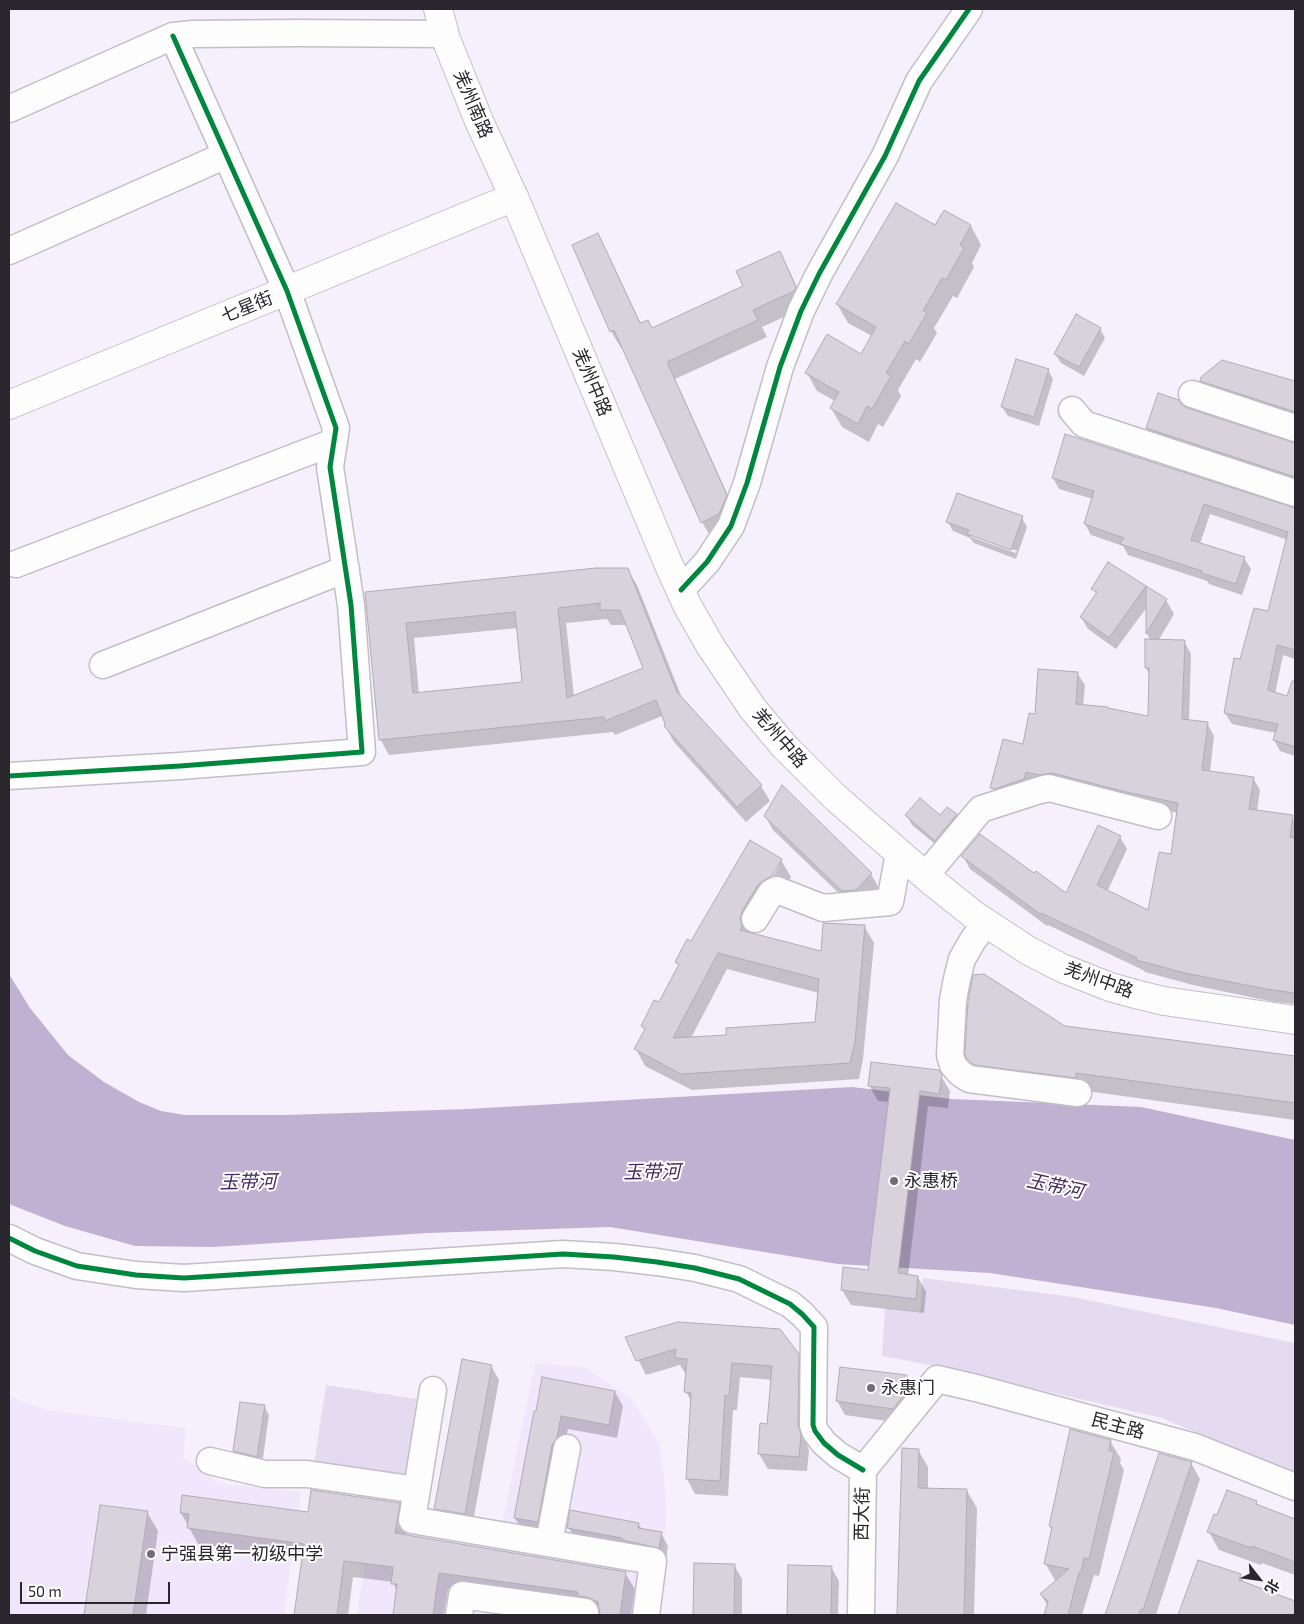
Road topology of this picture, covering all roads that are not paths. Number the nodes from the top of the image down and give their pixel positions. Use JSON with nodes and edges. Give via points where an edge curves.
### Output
{"nodes":[{"id":1,"x":438,"y":9,"type":"edge"},
{"id":2,"x":970,"y":9,"type":"edge"},
{"id":3,"x":444,"y":34,"type":"junction"},
{"id":4,"x":173,"y":36,"type":"junction"},
{"id":5,"x":9,"y":109,"type":"edge"},
{"id":6,"x":226,"y":155,"type":"junction"},
{"id":7,"x":514,"y":197,"type":"junction"},
{"id":8,"x":9,"y":251,"type":"edge"},
{"id":9,"x":286,"y":291,"type":"junction"},
{"id":10,"x":1192,"y":394,"type":"dead end"},
{"id":11,"x":9,"y":405,"type":"edge"},
{"id":12,"x":1072,"y":410,"type":"dead end"},
{"id":13,"x":1295,"y":428,"type":"edge"},
{"id":14,"x":334,"y":442,"type":"junction"},
{"id":15,"x":1295,"y":493,"type":"edge"},
{"id":16,"x":16,"y":564,"type":"dead end"},
{"id":17,"x":346,"y":569,"type":"junction"},
{"id":18,"x":681,"y":590,"type":"junction"},
{"id":19,"x":104,"y":665,"type":"dead end"},
{"id":20,"x":9,"y":776,"type":"edge"},
{"id":21,"x":1158,"y":816,"type":"dead end"},
{"id":22,"x":899,"y":853,"type":"junction"},
{"id":23,"x":925,"y":876,"type":"junction"},
{"id":24,"x":755,"y":920,"type":"dead end"},
{"id":25,"x":986,"y":923,"type":"junction"},
{"id":26,"x":1295,"y":1020,"type":"edge"},
{"id":27,"x":1078,"y":1093,"type":"dead end"},
{"id":28,"x":9,"y":1238,"type":"edge"},
{"id":29,"x":937,"y":1379,"type":"joint"},
{"id":30,"x":433,"y":1390,"type":"dead end"},
{"id":31,"x":567,"y":1448,"type":"dead end"},
{"id":32,"x":210,"y":1461,"type":"dead end"},
{"id":33,"x":863,"y":1470,"type":"junction"},
{"id":34,"x":1295,"y":1487,"type":"edge"},
{"id":35,"x":417,"y":1490,"type":"junction"},
{"id":36,"x":549,"y":1542,"type":"junction"},
{"id":37,"x":459,"y":1615,"type":"edge"},
{"id":38,"x":585,"y":1615,"type":"edge"},
{"id":39,"x":646,"y":1615,"type":"edge"},
{"id":40,"x":861,"y":1615,"type":"edge"}],
"edges":[{"from":1,"to":3,"type":"main road","name":"羌州南路"},
{"from":2,"to":18,"type":"street","via":[[920,81],[885,156],[819,274],[780,368],[748,483],[731,526],[707,562]]},
{"from":3,"to":4,"type":"street"},
{"from":3,"to":7,"type":"main road","name":"羌州南路"},
{"from":4,"to":5,"type":"street"},
{"from":4,"to":6,"type":"street"},
{"from":6,"to":8,"type":"street"},
{"from":6,"to":9,"type":"street"},
{"from":7,"to":9,"type":"main road","name":"七星街"},
{"from":7,"to":18,"type":"main road","name":"羌州中路"},
{"from":9,"to":11,"type":"main road","name":"七星街"},
{"from":9,"to":14,"type":"street","via":[[336,428]]},
{"from":10,"to":13,"type":"street"},
{"from":12,"to":15,"type":"street","via":[[1084,424]]},
{"from":14,"to":16,"type":"street"},
{"from":14,"to":17,"type":"street","via":[[330,467]]},
{"from":17,"to":19,"type":"street"},
{"from":17,"to":20,"type":"street","via":[[352,605],[362,752]]},
{"from":18,"to":22,"type":"main road","name":"羌州中路","via":[[711,647],[771,731],[805,768]]},
{"from":21,"to":23,"type":"street","via":[[1049,788],[1040,790],[981,809]]},
{"from":22,"to":23,"type":"main road","name":"羌州中路"},
{"from":22,"to":24,"type":"street","via":[[890,902],[823,908],[777,890],[771,893]]},
{"from":23,"to":25,"type":"main road","name":"羌州中路"},
{"from":25,"to":26,"type":"main road","name":"羌州中路","via":[[1029,951],[1110,987],[1164,1001]]},
{"from":25,"to":27,"type":"street","via":[[962,959],[957,979],[950,1055],[953,1066],[969,1079]]},
{"from":28,"to":33,"type":"street","via":[[77,1266],[184,1278],[563,1254],[657,1262],[739,1279],[790,1304],[814,1327],[815,1431],[838,1455]]},
{"from":29,"to":33,"type":"street","name":"西大街"},
{"from":29,"to":34,"type":"street","name":"民主路","via":[[1185,1444]]},
{"from":30,"to":35,"type":"street"},
{"from":31,"to":36,"type":"street"},
{"from":32,"to":35,"type":"street","via":[[266,1474],[307,1474]]},
{"from":33,"to":40,"type":"street","name":"西大街"},
{"from":35,"to":36,"type":"street","via":[[412,1520]]},
{"from":36,"to":39,"type":"street","via":[[653,1561]]},
{"from":37,"to":38,"type":"street","via":[[462,1595],[585,1612]]}]}
